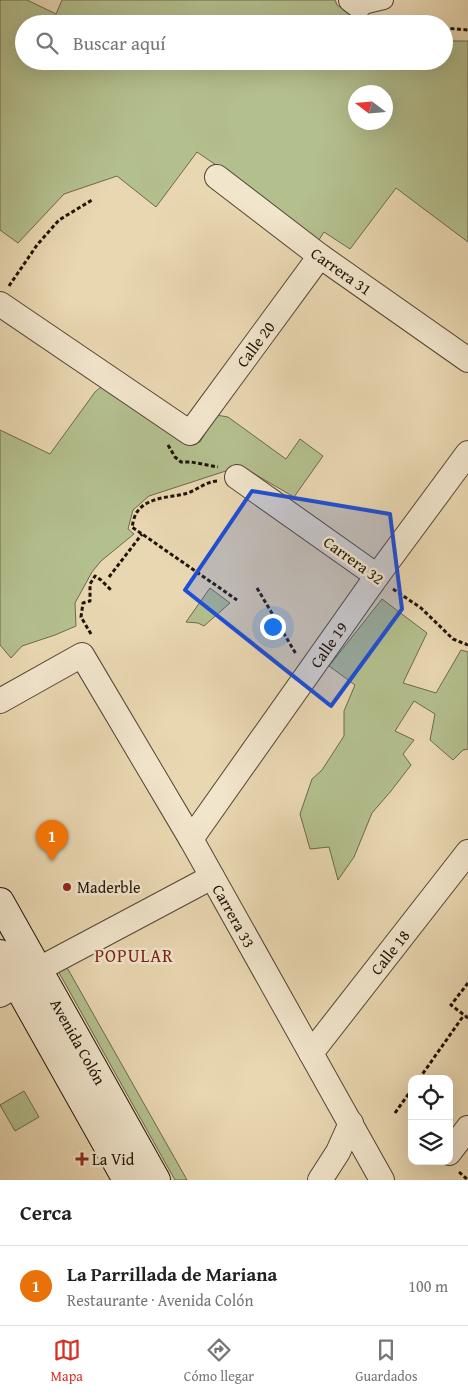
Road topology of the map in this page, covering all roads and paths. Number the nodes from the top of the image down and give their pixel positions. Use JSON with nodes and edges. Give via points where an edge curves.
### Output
{"nodes":[{"id":1,"x":384,"y":0,"type":"edge"},
{"id":2,"x":355,"y":3,"type":"edge"},
{"id":3,"x":453,"y":29,"type":"edge"},
{"id":4,"x":468,"y":30,"type":"edge"},
{"id":5,"x":218,"y":177,"type":"dead end"},
{"id":6,"x":92,"y":200,"type":"dead end"},
{"id":7,"x":320,"y":256,"type":"junction"},
{"id":8,"x":3,"y":298,"type":"edge"},
{"id":9,"x":468,"y":360,"type":"edge"},
{"id":10,"x":468,"y":453,"type":"edge"},
{"id":11,"x":237,"y":477,"type":"joint"},
{"id":12,"x":142,"y":534,"type":"junction"},
{"id":13,"x":377,"y":576,"type":"junction"},
{"id":14,"x":110,"y":578,"type":"dead end"},
{"id":15,"x":257,"y":588,"type":"dead end"},
{"id":16,"x":112,"y":591,"type":"dead end"},
{"id":17,"x":237,"y":600,"type":"dead end"},
{"id":18,"x":80,"y":616,"type":"dead end"},
{"id":19,"x":468,"y":645,"type":"edge"},
{"id":20,"x":308,"y":674,"type":"junction"},
{"id":21,"x":0,"y":700,"type":"edge"},
{"id":22,"x":191,"y":839,"type":"junction"},
{"id":23,"x":468,"y":852,"type":"edge"},
{"id":24,"x":212,"y":877,"type":"junction"},
{"id":25,"x":0,"y":902,"type":"edge"},
{"id":26,"x":0,"y":954,"type":"edge"},
{"id":27,"x":19,"y":983,"type":"edge"},
{"id":28,"x":468,"y":983,"type":"edge"},
{"id":29,"x":466,"y":1016,"type":"edge"},
{"id":30,"x":312,"y":1053,"type":"junction"},
{"id":31,"x":422,"y":1075,"type":"edge"},
{"id":32,"x":408,"y":1095,"type":"edge"},
{"id":33,"x":395,"y":1113,"type":"dead end"},
{"id":34,"x":351,"y":1123,"type":"junction"},
{"id":35,"x":468,"y":1128,"type":"edge"},
{"id":36,"x":453,"y":1148,"type":"edge"},
{"id":37,"x":127,"y":1180,"type":"edge"},
{"id":38,"x":156,"y":1180,"type":"edge"},
{"id":39,"x":320,"y":1180,"type":"edge"},
{"id":40,"x":382,"y":1180,"type":"edge"}],
"edges":[{"from":1,"to":2,"type":"street"},
{"from":3,"to":4,"type":"path"},
{"from":5,"to":7,"type":"street","name":"Carrera 31"},
{"from":6,"to":8,"type":"path","via":[[60,220],[37,246]]},
{"from":7,"to":8,"type":"street","name":"Calle 20","via":[[190,433]]},
{"from":7,"to":9,"type":"street","name":"Carrera 31"},
{"from":10,"to":13,"type":"street","name":"Calle 19"},
{"from":11,"to":12,"type":"path","via":[[210,482],[188,493],[150,502],[137,512],[132,527]]},
{"from":11,"to":13,"type":"street","name":"Carrera 32"},
{"from":12,"to":14,"type":"path"},
{"from":12,"to":17,"type":"path"},
{"from":13,"to":19,"type":"path","name":"Carrera 32","via":[[420,608],[453,639]]},
{"from":13,"to":20,"type":"street","name":"Calle 19"},
{"from":15,"to":20,"type":"path"},
{"from":16,"to":18,"type":"path","via":[[94,576],[90,584],[90,601],[83,603]]},
{"from":20,"to":22,"type":"street","name":"Calle 19"},
{"from":21,"to":22,"type":"street","name":"Carrera 33","via":[[82,655]]},
{"from":22,"to":24,"type":"street","name":"Carrera 33"},
{"from":23,"to":30,"type":"street","name":"Calle 18"},
{"from":24,"to":27,"type":"street"},
{"from":24,"to":30,"type":"street","name":"Carrera 33"},
{"from":25,"to":27,"type":"main road","name":"Avenida Colón"},
{"from":26,"to":27,"type":"main road","name":"Avenida Colón"},
{"from":27,"to":37,"type":"main road","name":"Avenida Colón"},
{"from":27,"to":38,"type":"main road","name":"Avenida Colón"},
{"from":28,"to":29,"type":"path","via":[[452,1005]]},
{"from":29,"to":31,"type":"path"},
{"from":30,"to":34,"type":"street","name":"Carrera 33"},
{"from":32,"to":33,"type":"path"},
{"from":34,"to":39,"type":"street"},
{"from":34,"to":40,"type":"street","name":"Carrera 33"},
{"from":35,"to":36,"type":"street"}]}
